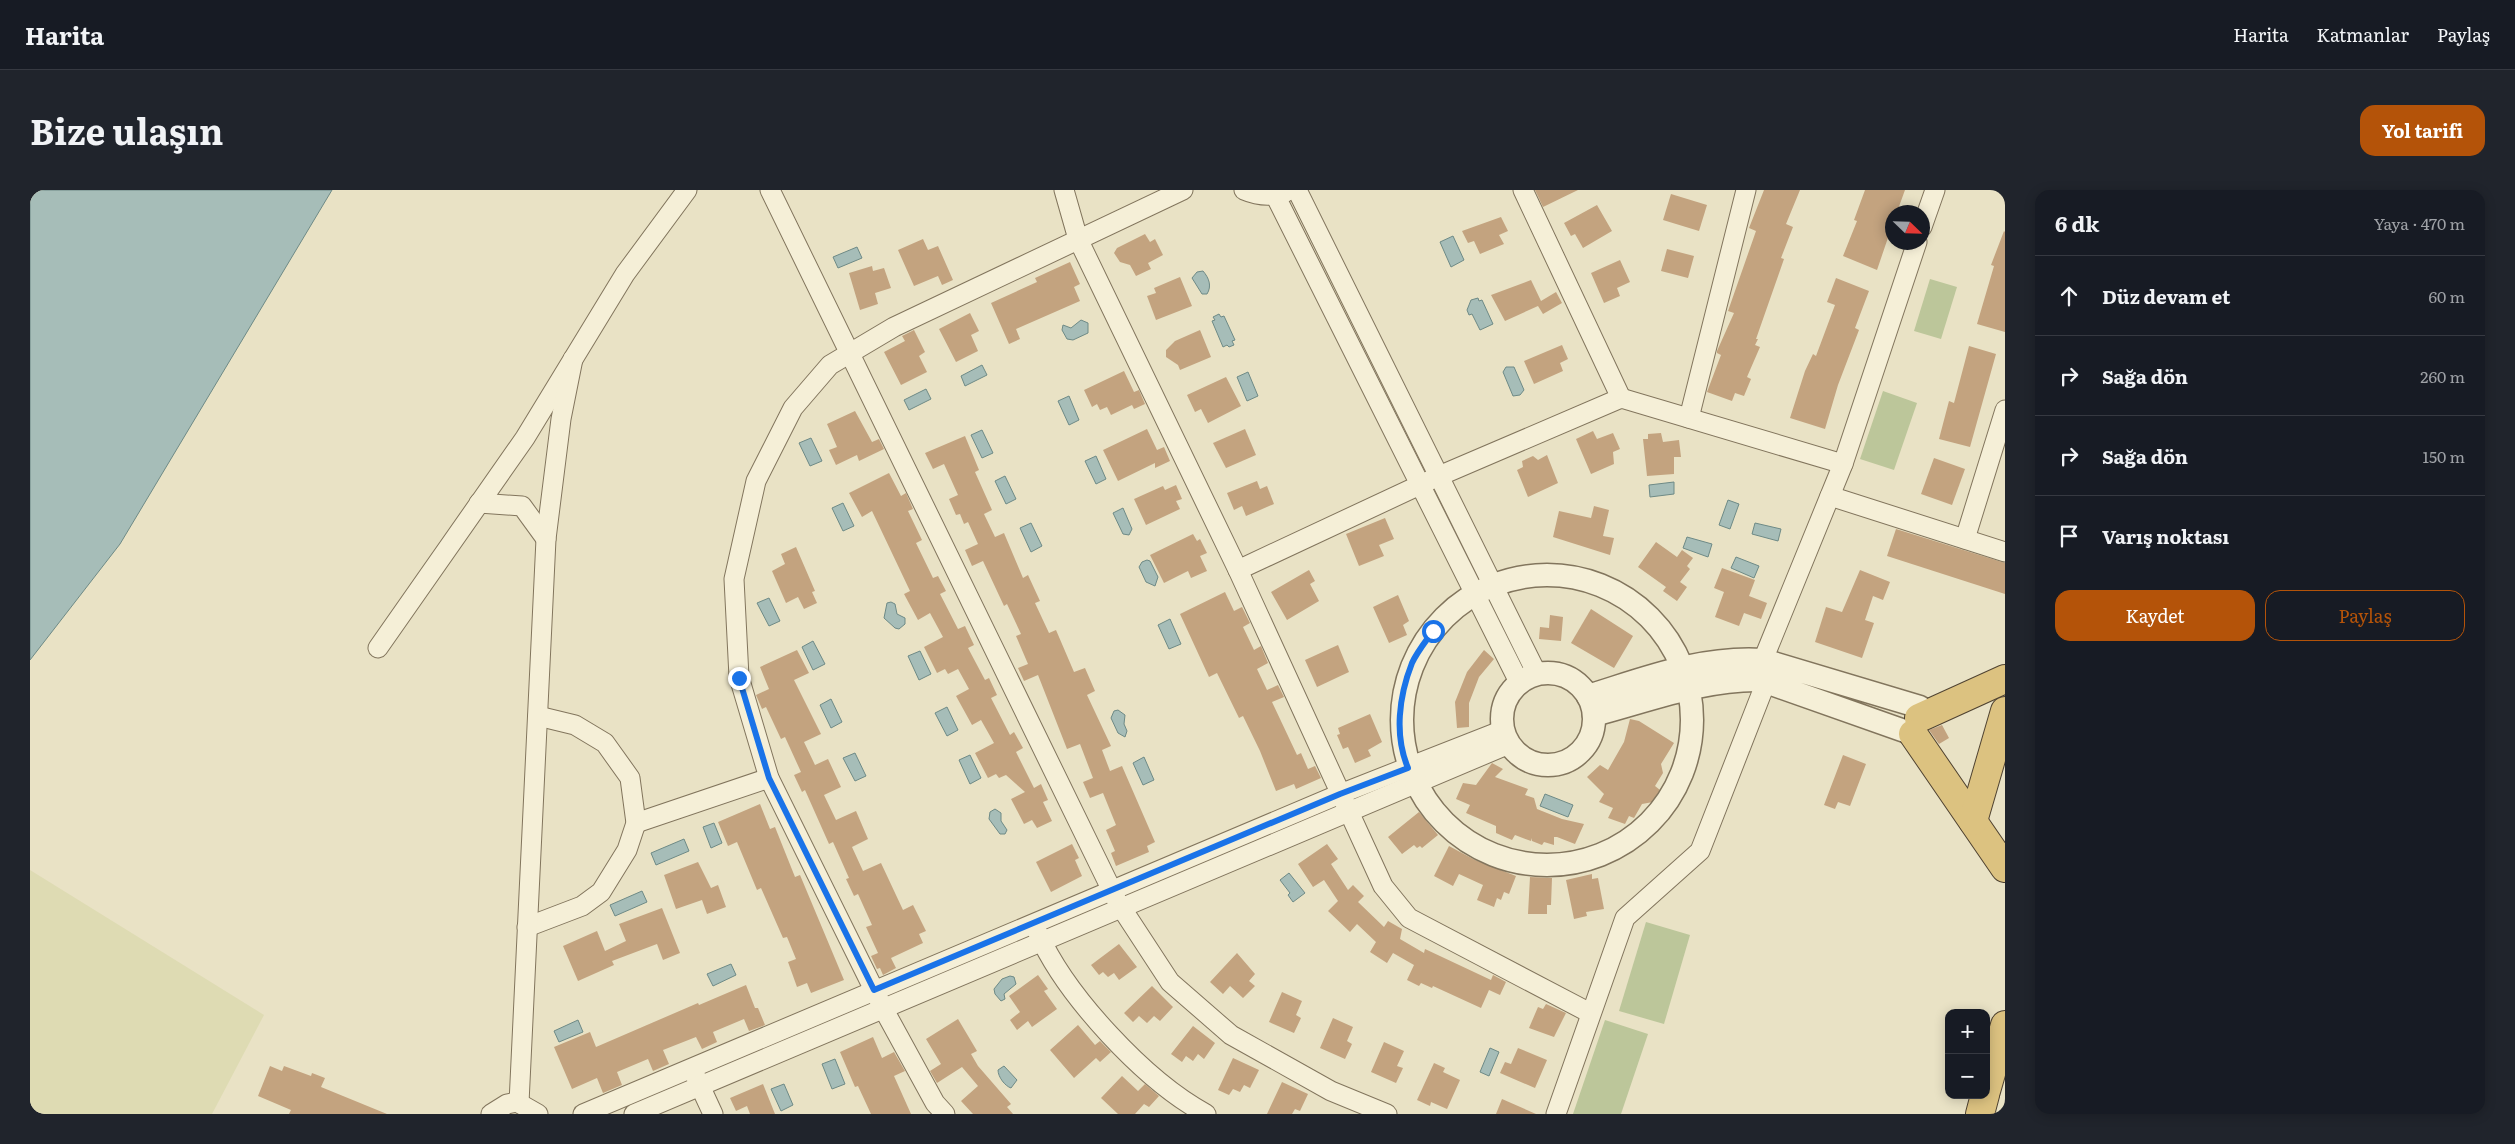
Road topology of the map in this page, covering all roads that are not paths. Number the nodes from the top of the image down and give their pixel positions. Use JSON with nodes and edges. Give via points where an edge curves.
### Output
{"nodes":[{"id":1,"x":687,"y":190,"type":"edge"},
{"id":2,"x":770,"y":190,"type":"edge"},
{"id":3,"x":1064,"y":190,"type":"edge"},
{"id":4,"x":1183,"y":190,"type":"edge"},
{"id":5,"x":1244,"y":190,"type":"edge"},
{"id":6,"x":1297,"y":190,"type":"edge"},
{"id":7,"x":1523,"y":190,"type":"edge"},
{"id":8,"x":1746,"y":190,"type":"edge"},
{"id":9,"x":1935,"y":190,"type":"edge"},
{"id":10,"x":1282,"y":193,"type":"edge"},
{"id":11,"x":1930,"y":205,"type":"edge"},
{"id":12,"x":1078,"y":239,"type":"junction"},
{"id":13,"x":1914,"y":250,"type":"edge"},
{"id":14,"x":850,"y":353,"type":"junction"},
{"id":15,"x":573,"y":359,"type":"junction"},
{"id":16,"x":1621,"y":398,"type":"junction"},
{"id":17,"x":2005,"y":410,"type":"edge"},
{"id":18,"x":1690,"y":418,"type":"junction"},
{"id":19,"x":1843,"y":464,"type":"junction"},
{"id":20,"x":1439,"y":476,"type":"junction"},
{"id":21,"x":1421,"y":485,"type":"junction"},
{"id":22,"x":1830,"y":496,"type":"junction"},
{"id":23,"x":480,"y":503,"type":"junction"},
{"id":24,"x":546,"y":539,"type":"junction"},
{"id":25,"x":1965,"y":539,"type":"junction"},
{"id":26,"x":2005,"y":552,"type":"edge"},
{"id":27,"x":1238,"y":570,"type":"junction"},
{"id":28,"x":1495,"y":587,"type":"junction"},
{"id":29,"x":1475,"y":598,"type":"junction"},
{"id":30,"x":378,"y":648,"type":"dead end"},
{"id":31,"x":1763,"y":660,"type":"junction"},
{"id":32,"x":1684,"y":666,"type":"junction"},
{"id":33,"x":1529,"y":679,"type":"junction"},
{"id":34,"x":2005,"y":679,"type":"edge"},
{"id":35,"x":1766,"y":682,"type":"junction"},
{"id":36,"x":1689,"y":690,"type":"junction"},
{"id":37,"x":1591,"y":706,"type":"junction"},
{"id":38,"x":2005,"y":712,"type":"edge"},
{"id":39,"x":538,"y":716,"type":"junction"},
{"id":40,"x":1916,"y":726,"type":"junction"},
{"id":41,"x":1506,"y":737,"type":"junction"},
{"id":42,"x":1411,"y":776,"type":"junction"},
{"id":43,"x":769,"y":778,"type":"junction"},
{"id":44,"x":1340,"y":794,"type":"junction"},
{"id":45,"x":1348,"y":813,"type":"junction"},
{"id":46,"x":1973,"y":821,"type":"junction"},
{"id":47,"x":636,"y":823,"type":"junction"},
{"id":48,"x":2005,"y":868,"type":"edge"},
{"id":49,"x":1112,"y":890,"type":"junction"},
{"id":50,"x":1122,"y":908,"type":"junction"},
{"id":51,"x":1033,"y":923,"type":"junction"},
{"id":52,"x":527,"y":927,"type":"junction"},
{"id":53,"x":1042,"y":943,"type":"junction"},
{"id":54,"x":874,"y":990,"type":"junction"},
{"id":55,"x":883,"y":1008,"type":"junction"},
{"id":56,"x":1590,"y":1013,"type":"junction"},
{"id":57,"x":2005,"y":1025,"type":"edge"},
{"id":58,"x":692,"y":1067,"type":"junction"},
{"id":59,"x":1990,"y":1077,"type":"edge"},
{"id":60,"x":700,"y":1085,"type":"junction"},
{"id":61,"x":1984,"y":1099,"type":"edge"},
{"id":62,"x":520,"y":1103,"type":"junction"},
{"id":63,"x":492,"y":1114,"type":"edge"},
{"id":64,"x":538,"y":1114,"type":"edge"},
{"id":65,"x":583,"y":1114,"type":"edge"},
{"id":66,"x":634,"y":1114,"type":"edge"},
{"id":67,"x":713,"y":1114,"type":"edge"},
{"id":68,"x":946,"y":1114,"type":"edge"},
{"id":69,"x":1206,"y":1114,"type":"edge"},
{"id":70,"x":1387,"y":1114,"type":"edge"},
{"id":71,"x":1556,"y":1114,"type":"edge"},
{"id":72,"x":1980,"y":1114,"type":"edge"}],
"edges":[{"from":1,"to":15,"type":"street","via":[[625,274]]},
{"from":2,"to":14,"type":"street"},
{"from":3,"to":12,"type":"street"},
{"from":4,"to":12,"type":"street"},
{"from":5,"to":10,"type":"street","via":[[1260,196]]},
{"from":6,"to":20,"type":"street"},
{"from":7,"to":16,"type":"street"},
{"from":8,"to":18,"type":"street"},
{"from":9,"to":11,"type":"street"},
{"from":10,"to":21,"type":"street"},
{"from":12,"to":14,"type":"street","via":[[894,327]]},
{"from":12,"to":27,"type":"street"},
{"from":13,"to":19,"type":"street"},
{"from":14,"to":43,"type":"street","via":[[830,365],[793,408],[756,481],[734,579],[739,678]]},
{"from":14,"to":49,"type":"street"},
{"from":15,"to":23,"type":"street","via":[[525,438]]},
{"from":15,"to":24,"type":"street","via":[[561,419]]},
{"from":16,"to":18,"type":"street"},
{"from":16,"to":20,"type":"street"},
{"from":17,"to":25,"type":"street"},
{"from":18,"to":19,"type":"street"},
{"from":19,"to":22,"type":"street"},
{"from":20,"to":21,"type":"street"},
{"from":20,"to":28,"type":"street"},
{"from":21,"to":27,"type":"street"},
{"from":21,"to":29,"type":"street"},
{"from":22,"to":25,"type":"street"},
{"from":22,"to":31,"type":"street"},
{"from":23,"to":24,"type":"street","via":[[522,506]]},
{"from":23,"to":30,"type":"street"},
{"from":24,"to":39,"type":"street"},
{"from":25,"to":26,"type":"street"},
{"from":27,"to":44,"type":"street"},
{"from":28,"to":29,"type":"street"},
{"from":28,"to":32,"type":"street","via":[[1536,575],[1564,575],[1596,582],[1627,598],[1653,621],[1679,654]]},
{"from":28,"to":33,"type":"street"},
{"from":29,"to":33,"type":"street"},
{"from":29,"to":42,"type":"street","via":[[1458,608],[1433,631],[1412,662],[1398,724],[1403,757]]},
{"from":31,"to":32,"type":"street","via":[[1739,658]]},
{"from":31,"to":40,"type":"street","via":[[1920,707]]},
{"from":32,"to":36,"type":"street"},
{"from":32,"to":37,"type":"street"},
{"from":33,"to":37,"type":"street","via":[[1552,673],[1566,677],[1579,684]]},
{"from":33,"to":41,"type":"street","via":[[1507,699],[1502,714]]},
{"from":34,"to":40,"type":"highway"},
{"from":35,"to":36,"type":"street","via":[[1738,680]]},
{"from":35,"to":40,"type":"street"},
{"from":35,"to":56,"type":"street","via":[[1700,851],[1625,918]]},
{"from":36,"to":37,"type":"street"},
{"from":36,"to":42,"type":"street","via":[[1694,720],[1690,749],[1671,795],[1656,815],[1630,839],[1589,858],[1559,865],[1521,864],[1488,854],[1455,834],[1433,811]]},
{"from":37,"to":41,"type":"street","via":[[1593,731],[1587,745],[1563,763],[1548,766],[1533,763],[1520,755]]},
{"from":38,"to":46,"type":"highway"},
{"from":39,"to":47,"type":"street","via":[[575,725],[605,743],[630,778]]},
{"from":39,"to":52,"type":"street"},
{"from":40,"to":46,"type":"highway"},
{"from":41,"to":42,"type":"street"},
{"from":42,"to":44,"type":"street"},
{"from":42,"to":45,"type":"street"},
{"from":43,"to":47,"type":"street"},
{"from":43,"to":54,"type":"street"},
{"from":44,"to":45,"type":"street"},
{"from":44,"to":49,"type":"street"},
{"from":45,"to":50,"type":"street"},
{"from":45,"to":56,"type":"street","via":[[1383,886],[1409,918]]},
{"from":46,"to":48,"type":"highway"},
{"from":47,"to":52,"type":"street","via":[[627,850],[601,892],[582,906]]},
{"from":49,"to":50,"type":"street"},
{"from":49,"to":51,"type":"street"},
{"from":50,"to":53,"type":"street"},
{"from":50,"to":70,"type":"street","via":[[1170,982],[1231,1035],[1332,1091]]},
{"from":51,"to":53,"type":"street"},
{"from":51,"to":54,"type":"street"},
{"from":52,"to":62,"type":"street"},
{"from":53,"to":55,"type":"street"},
{"from":53,"to":69,"type":"street","via":[[1078,1000],[1132,1058]]},
{"from":54,"to":55,"type":"street"},
{"from":54,"to":58,"type":"street"},
{"from":55,"to":60,"type":"street"},
{"from":55,"to":68,"type":"street","via":[[935,1102]]},
{"from":56,"to":71,"type":"street"},
{"from":57,"to":59,"type":"highway"},
{"from":58,"to":60,"type":"street"},
{"from":58,"to":65,"type":"street"},
{"from":60,"to":66,"type":"street"},
{"from":60,"to":67,"type":"street"},
{"from":61,"to":72,"type":"highway"},
{"from":62,"to":63,"type":"street","via":[[507,1104]]},
{"from":62,"to":64,"type":"street"}]}
